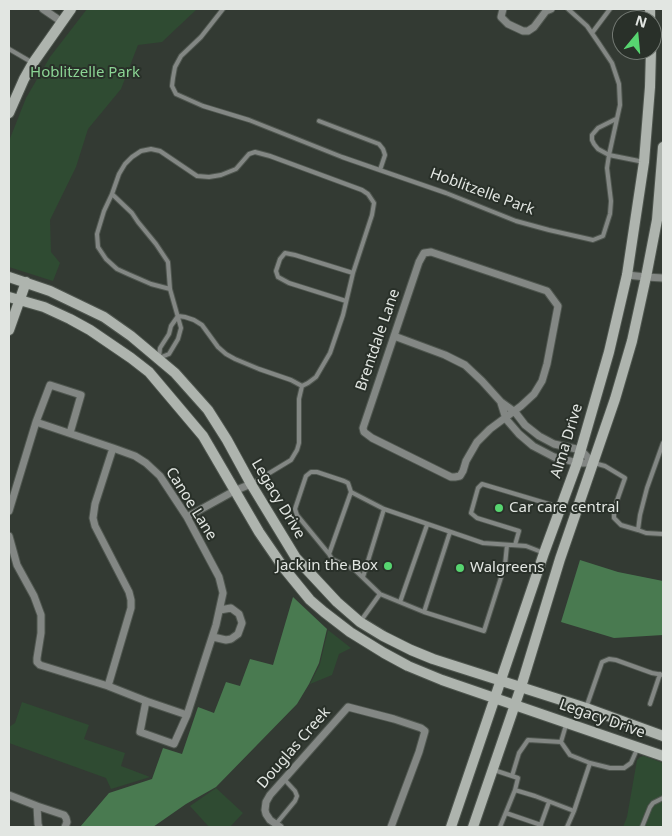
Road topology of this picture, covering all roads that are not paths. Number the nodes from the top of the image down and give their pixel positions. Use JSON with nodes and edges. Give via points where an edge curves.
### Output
{"nodes":[{"id":1,"x":43,"y":9,"type":"edge"},
{"id":2,"x":71,"y":9,"type":"edge"},
{"id":3,"x":223,"y":9,"type":"edge"},
{"id":4,"x":503,"y":9,"type":"edge"},
{"id":5,"x":551,"y":9,"type":"edge"},
{"id":6,"x":568,"y":9,"type":"edge"},
{"id":7,"x":610,"y":9,"type":"edge"},
{"id":8,"x":62,"y":22,"type":"junction"},
{"id":9,"x":592,"y":33,"type":"junction"},
{"id":10,"x":9,"y":49,"type":"edge"},
{"id":11,"x":651,"y":60,"type":"edge"},
{"id":12,"x":33,"y":62,"type":"junction"},
{"id":13,"x":10,"y":108,"type":"edge"},
{"id":14,"x":616,"y":119,"type":"junction"},
{"id":15,"x":319,"y":121,"type":"dead end"},
{"id":16,"x":663,"y":147,"type":"edge"},
{"id":17,"x":609,"y":155,"type":"junction"},
{"id":18,"x":644,"y":162,"type":"junction"},
{"id":19,"x":662,"y":163,"type":"junction"},
{"id":20,"x":380,"y":170,"type":"junction"},
{"id":21,"x":112,"y":194,"type":"junction"},
{"id":22,"x":353,"y":273,"type":"junction"},
{"id":23,"x":627,"y":275,"type":"junction"},
{"id":24,"x":9,"y":277,"type":"edge"},
{"id":25,"x":646,"y":278,"type":"junction"},
{"id":26,"x":663,"y":278,"type":"edge"},
{"id":27,"x":26,"y":282,"type":"junction"},
{"id":28,"x":170,"y":289,"type":"junction"},
{"id":29,"x":14,"y":298,"type":"edge"},
{"id":30,"x":346,"y":301,"type":"junction"},
{"id":31,"x":178,"y":316,"type":"junction"},
{"id":32,"x":9,"y":330,"type":"edge"},
{"id":33,"x":394,"y":336,"type":"junction"},
{"id":34,"x":159,"y":358,"type":"junction"},
{"id":35,"x":149,"y":372,"type":"junction"},
{"id":36,"x":302,"y":386,"type":"junction"},
{"id":37,"x":501,"y":402,"type":"junction"},
{"id":38,"x":515,"y":412,"type":"junction"},
{"id":39,"x":506,"y":419,"type":"junction"},
{"id":40,"x":36,"y":422,"type":"junction"},
{"id":41,"x":70,"y":433,"type":"junction"},
{"id":42,"x":663,"y":443,"type":"edge"},
{"id":43,"x":113,"y":448,"type":"junction"},
{"id":44,"x":581,"y":450,"type":"junction"},
{"id":45,"x":577,"y":462,"type":"junction"},
{"id":46,"x":593,"y":463,"type":"junction"},
{"id":47,"x":251,"y":484,"type":"junction"},
{"id":48,"x":234,"y":491,"type":"junction"},
{"id":49,"x":351,"y":492,"type":"junction"},
{"id":50,"x":562,"y":508,"type":"junction"},
{"id":51,"x":384,"y":509,"type":"junction"},
{"id":52,"x":9,"y":511,"type":"edge"},
{"id":53,"x":187,"y":517,"type":"junction"},
{"id":54,"x":427,"y":525,"type":"junction"},
{"id":55,"x":638,"y":530,"type":"junction"},
{"id":56,"x":450,"y":532,"type":"junction"},
{"id":57,"x":663,"y":534,"type":"edge"},
{"id":58,"x":9,"y":536,"type":"edge"},
{"id":59,"x":507,"y":545,"type":"junction"},
{"id":60,"x":514,"y":546,"type":"junction"},
{"id":61,"x":544,"y":553,"type":"junction"},
{"id":62,"x":329,"y":554,"type":"junction"},
{"id":63,"x":560,"y":559,"type":"junction"},
{"id":64,"x":16,"y":565,"type":"junction"},
{"id":65,"x":9,"y":570,"type":"edge"},
{"id":66,"x":363,"y":577,"type":"junction"},
{"id":67,"x":380,"y":594,"type":"junction"},
{"id":68,"x":400,"y":602,"type":"junction"},
{"id":69,"x":220,"y":610,"type":"junction"},
{"id":70,"x":424,"y":612,"type":"junction"},
{"id":71,"x":360,"y":622,"type":"junction"},
{"id":72,"x":350,"y":632,"type":"junction"},
{"id":73,"x":213,"y":637,"type":"junction"},
{"id":74,"x":662,"y":674,"type":"edge"},
{"id":75,"x":501,"y":681,"type":"junction"},
{"id":76,"x":108,"y":686,"type":"junction"},
{"id":77,"x":520,"y":687,"type":"junction"},
{"id":78,"x":495,"y":699,"type":"junction"},
{"id":79,"x":146,"y":701,"type":"junction"},
{"id":80,"x":514,"y":704,"type":"junction"},
{"id":81,"x":650,"y":704,"type":"dead end"},
{"id":82,"x":586,"y":708,"type":"junction"},
{"id":83,"x":187,"y":715,"type":"junction"},
{"id":84,"x":567,"y":723,"type":"junction"},
{"id":85,"x":644,"y":729,"type":"junction"},
{"id":86,"x":663,"y":736,"type":"edge"},
{"id":87,"x":561,"y":742,"type":"junction"},
{"id":88,"x":638,"y":747,"type":"junction"},
{"id":89,"x":663,"y":756,"type":"edge"},
{"id":90,"x":590,"y":763,"type":"junction"},
{"id":91,"x":492,"y":769,"type":"junction"},
{"id":92,"x":512,"y":776,"type":"junction"},
{"id":93,"x":284,"y":780,"type":"junction"},
{"id":94,"x":515,"y":790,"type":"junction"},
{"id":95,"x":9,"y":795,"type":"edge"},
{"id":96,"x":663,"y":798,"type":"edge"},
{"id":97,"x":549,"y":802,"type":"junction"},
{"id":98,"x":36,"y":806,"type":"junction"},
{"id":99,"x":574,"y":811,"type":"junction"},
{"id":100,"x":506,"y":813,"type":"junction"},
{"id":101,"x":278,"y":826,"type":"edge"},
{"id":102,"x":540,"y":826,"type":"edge"},
{"id":103,"x":39,"y":827,"type":"edge"},
{"id":104,"x":65,"y":827,"type":"edge"},
{"id":105,"x":391,"y":827,"type":"edge"},
{"id":106,"x":451,"y":827,"type":"edge"},
{"id":107,"x":473,"y":827,"type":"edge"},
{"id":108,"x":500,"y":827,"type":"edge"},
{"id":109,"x":567,"y":827,"type":"edge"},
{"id":110,"x":642,"y":827,"type":"edge"}],
"edges":[{"from":1,"to":8,"type":"street"},
{"from":2,"to":8,"type":"main road"},
{"from":3,"to":20,"type":"lane","name":"Hoblitzelle Park","via":[[181,56],[172,86],[176,94]]},
{"from":4,"to":5,"type":"street","via":[[501,17],[523,31],[534,27]]},
{"from":6,"to":9,"type":"lane","name":"Hoblitzelle Park"},
{"from":7,"to":9,"type":"lane"},
{"from":8,"to":12,"type":"main road"},
{"from":9,"to":14,"type":"lane","name":"Hoblitzelle Park","via":[[612,63],[619,84],[620,104]]},
{"from":10,"to":12,"type":"lane"},
{"from":11,"to":18,"type":"main road","name":"Alma Drive"},
{"from":12,"to":13,"type":"main road"},
{"from":14,"to":17,"type":"lane","name":"Hoblitzelle Park"},
{"from":14,"to":17,"type":"lane","via":[[592,135],[598,149]]},
{"from":15,"to":20,"type":"lane","via":[[379,144],[385,155]]},
{"from":16,"to":19,"type":"main road","name":"Alma Drive"},
{"from":17,"to":18,"type":"lane"},
{"from":17,"to":20,"type":"lane","name":"Hoblitzelle Park","via":[[610,214],[603,236],[593,240],[516,221]]},
{"from":18,"to":19,"type":"main road"},
{"from":18,"to":23,"type":"main road","name":"Alma Drive"},
{"from":19,"to":25,"type":"main road","name":"Alma Drive","via":[[657,220]]},
{"from":21,"to":22,"type":"lane","via":[[125,164],[141,151],[160,151],[197,176],[209,177],[236,169],[249,154],[255,152],[270,156],[368,194],[374,203],[373,209]]},
{"from":21,"to":28,"type":"lane","via":[[132,213],[168,262]]},
{"from":21,"to":28,"type":"lane","via":[[97,234],[98,247],[118,269]]},
{"from":22,"to":30,"type":"lane"},
{"from":22,"to":30,"type":"lane","via":[[285,253],[276,271],[278,277],[289,283]]},
{"from":23,"to":25,"type":"street"},
{"from":23,"to":44,"type":"main road","name":"Alma Drive"},
{"from":24,"to":27,"type":"main road","name":"Legacy Drive"},
{"from":25,"to":26,"type":"street"},
{"from":25,"to":46,"type":"main road","name":"Alma Drive","via":[[632,342]]},
{"from":27,"to":29,"type":"main road"},
{"from":27,"to":34,"type":"main road","name":"Legacy Drive","via":[[104,318]]},
{"from":28,"to":31,"type":"lane"},
{"from":29,"to":32,"type":"main road"},
{"from":29,"to":35,"type":"main road","name":"Legacy Drive","via":[[44,307],[90,330]]},
{"from":30,"to":36,"type":"lane","via":[[330,352],[316,377]]},
{"from":31,"to":34,"type":"lane","via":[[160,348]]},
{"from":31,"to":34,"type":"lane","via":[[181,328],[178,339],[169,354]]},
{"from":31,"to":36,"type":"lane","via":[[202,325],[226,354]]},
{"from":33,"to":37,"type":"street","via":[[465,365]]},
{"from":33,"to":38,"type":"street","name":"Brentdale Lane","via":[[418,262],[424,253],[431,252],[547,291],[558,306],[547,364],[534,394]]},
{"from":33,"to":39,"type":"street","name":"Brentdale Lane","via":[[363,428],[372,438],[451,477],[460,476],[477,442]]},
{"from":34,"to":35,"type":"main road"},
{"from":34,"to":47,"type":"main road","name":"Legacy Drive","via":[[208,410]]},
{"from":35,"to":48,"type":"main road","name":"Legacy Drive","via":[[202,436]]},
{"from":36,"to":47,"type":"lane","via":[[297,450],[290,460]]},
{"from":37,"to":38,"type":"street"},
{"from":37,"to":39,"type":"street"},
{"from":38,"to":39,"type":"street"},
{"from":38,"to":44,"type":"street","via":[[539,436],[554,444]]},
{"from":39,"to":45,"type":"street","via":[[533,446]]},
{"from":40,"to":41,"type":"street","name":"Canoe Lane"},
{"from":40,"to":41,"type":"street","via":[[50,385],[80,395]]},
{"from":40,"to":52,"type":"street"},
{"from":41,"to":43,"type":"street","name":"Canoe Lane"},
{"from":42,"to":55,"type":"lane","via":[[647,488]]},
{"from":43,"to":53,"type":"street","name":"Canoe Lane","via":[[135,456],[152,468]]},
{"from":43,"to":76,"type":"street","via":[[93,518],[128,592],[131,608]]},
{"from":44,"to":45,"type":"main road","name":"Alma Drive"},
{"from":44,"to":46,"type":"street"},
{"from":45,"to":46,"type":"street"},
{"from":45,"to":50,"type":"main road","name":"Alma Drive"},
{"from":46,"to":55,"type":"lane","via":[[625,478],[614,518],[621,525]]},
{"from":46,"to":63,"type":"main road","name":"Alma Drive"},
{"from":47,"to":48,"type":"street"},
{"from":47,"to":71,"type":"main road","name":"Legacy Drive","via":[[296,558]]},
{"from":48,"to":53,"type":"street"},
{"from":48,"to":72,"type":"main road","name":"Legacy Drive","via":[[283,568],[304,593]]},
{"from":49,"to":51,"type":"lane"},
{"from":49,"to":62,"type":"lane"},
{"from":49,"to":62,"type":"lane","via":[[344,481],[318,472],[306,476],[296,515]]},
{"from":50,"to":60,"type":"lane","via":[[482,484],[471,514],[519,531]]},
{"from":50,"to":61,"type":"main road","name":"Alma Drive"},
{"from":51,"to":54,"type":"lane"},
{"from":51,"to":66,"type":"lane"},
{"from":53,"to":69,"type":"street","name":"Canoe Lane","via":[[219,577],[223,594]]},
{"from":54,"to":56,"type":"lane"},
{"from":54,"to":68,"type":"lane"},
{"from":55,"to":57,"type":"lane"},
{"from":56,"to":59,"type":"lane","via":[[484,543]]},
{"from":56,"to":70,"type":"lane"},
{"from":58,"to":64,"type":"street"},
{"from":59,"to":60,"type":"lane"},
{"from":59,"to":70,"type":"lane","via":[[505,565],[484,631]]},
{"from":60,"to":61,"type":"lane","via":[[526,546]]},
{"from":61,"to":63,"type":"main road"},
{"from":61,"to":75,"type":"main road","name":"Alma Drive"},
{"from":62,"to":66,"type":"lane"},
{"from":63,"to":77,"type":"main road","name":"Alma Drive"},
{"from":64,"to":65,"type":"street"},
{"from":64,"to":76,"type":"street","via":[[41,615],[37,662]]},
{"from":66,"to":67,"type":"lane"},
{"from":67,"to":68,"type":"lane"},
{"from":67,"to":71,"type":"lane"},
{"from":68,"to":70,"type":"lane"},
{"from":69,"to":73,"type":"street","name":"Canoe Lane"},
{"from":69,"to":73,"type":"street","via":[[231,608],[239,614],[242,623],[238,634],[231,639]]},
{"from":71,"to":72,"type":"main road"},
{"from":71,"to":75,"type":"main road","name":"Legacy Drive","via":[[433,660]]},
{"from":72,"to":78,"type":"main road","name":"Legacy Drive","via":[[408,666]]},
{"from":73,"to":83,"type":"street","name":"Canoe Lane"},
{"from":74,"to":81,"type":"lane"},
{"from":74,"to":82,"type":"lane","via":[[616,660],[602,662]]},
{"from":75,"to":77,"type":"main road","name":"Legacy Drive"},
{"from":75,"to":78,"type":"main road","name":"Alma Drive"},
{"from":76,"to":79,"type":"street"},
{"from":77,"to":80,"type":"main road","name":"Alma Drive"},
{"from":77,"to":82,"type":"main road","name":"Legacy Drive"},
{"from":78,"to":80,"type":"main road","name":"Legacy Drive"},
{"from":78,"to":106,"type":"main road","name":"Alma Drive"},
{"from":79,"to":83,"type":"street"},
{"from":79,"to":83,"type":"street","name":"Canoe Lane","via":[[140,732],[174,744]]},
{"from":80,"to":84,"type":"main road","name":"Legacy Drive"},
{"from":80,"to":91,"type":"main road","name":"Alma Drive"},
{"from":82,"to":85,"type":"main road","name":"Legacy Drive"},
{"from":84,"to":87,"type":"lane"},
{"from":84,"to":88,"type":"main road","name":"Legacy Drive"},
{"from":85,"to":86,"type":"main road","name":"Legacy Drive"},
{"from":85,"to":88,"type":"main road"},
{"from":87,"to":90,"type":"lane","via":[[570,755]]},
{"from":87,"to":92,"type":"lane","via":[[528,740]]},
{"from":88,"to":89,"type":"main road","name":"Legacy Drive"},
{"from":88,"to":90,"type":"lane","via":[[631,763],[624,768]]},
{"from":90,"to":99,"type":"lane"},
{"from":91,"to":92,"type":"lane"},
{"from":91,"to":107,"type":"main road","name":"Alma Drive"},
{"from":92,"to":94,"type":"lane","via":[[518,778]]},
{"from":93,"to":101,"type":"lane","via":[[297,796]]},
{"from":93,"to":101,"type":"street","name":"Douglas Creek","via":[[270,795],[264,810]]},
{"from":93,"to":105,"type":"street","name":"Douglas Creek","via":[[348,707],[424,729],[419,752]]},
{"from":94,"to":97,"type":"lane"},
{"from":94,"to":100,"type":"lane"},
{"from":95,"to":98,"type":"street"},
{"from":96,"to":110,"type":"lane","via":[[650,808]]},
{"from":97,"to":99,"type":"lane"},
{"from":97,"to":102,"type":"lane"},
{"from":98,"to":103,"type":"street"},
{"from":98,"to":104,"type":"street","via":[[64,815]]},
{"from":99,"to":109,"type":"lane"},
{"from":100,"to":102,"type":"lane"},
{"from":100,"to":108,"type":"lane"}]}
